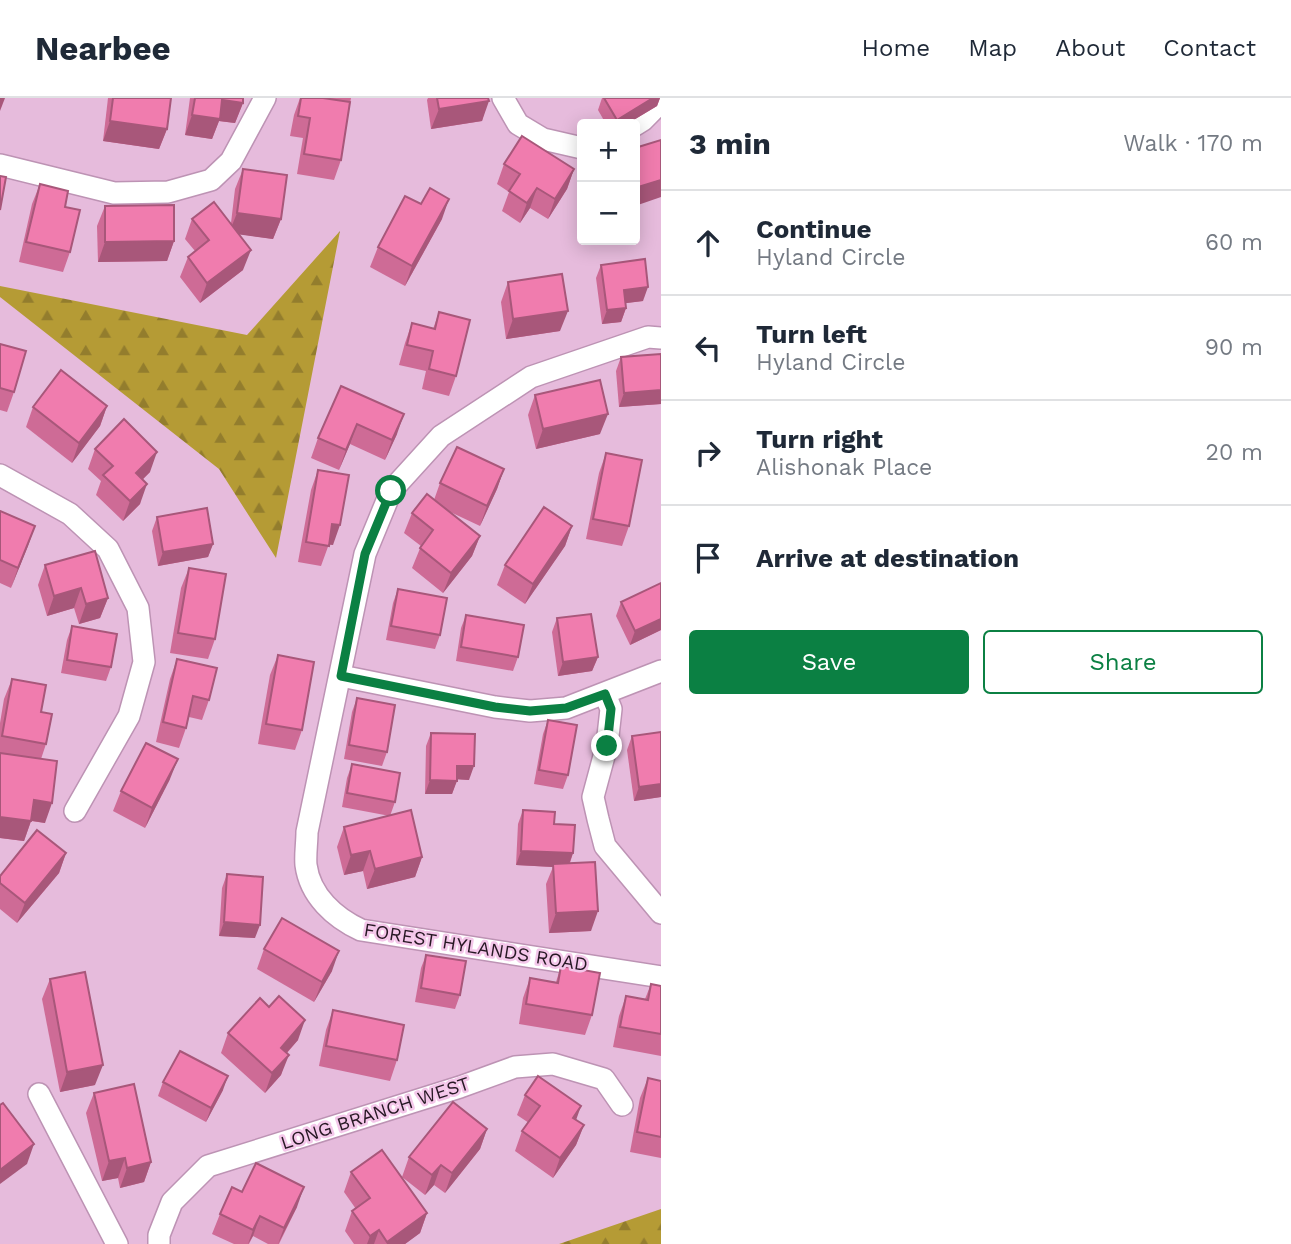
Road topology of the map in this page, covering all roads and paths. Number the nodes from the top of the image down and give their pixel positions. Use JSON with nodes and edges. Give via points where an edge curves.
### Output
{"nodes":[{"id":1,"x":265,"y":98,"type":"edge"},
{"id":2,"x":503,"y":98,"type":"edge"},
{"id":3,"x":661,"y":102,"type":"edge"},
{"id":4,"x":640,"y":122,"type":"edge"},
{"id":5,"x":577,"y":147,"type":"edge"},
{"id":6,"x":0,"y":165,"type":"edge"},
{"id":7,"x":661,"y":338,"type":"edge"},
{"id":8,"x":0,"y":475,"type":"edge"},
{"id":9,"x":661,"y":671,"type":"edge"},
{"id":10,"x":341,"y":676,"type":"junction"},
{"id":11,"x":605,"y":694,"type":"junction"},
{"id":12,"x":75,"y":811,"type":"dead end"},
{"id":13,"x":661,"y":913,"type":"edge"},
{"id":14,"x":661,"y":977,"type":"edge"},
{"id":15,"x":39,"y":1094,"type":"dead end"},
{"id":16,"x":622,"y":1105,"type":"dead end"},
{"id":17,"x":117,"y":1244,"type":"edge"},
{"id":18,"x":159,"y":1244,"type":"edge"}],
"edges":[{"from":1,"to":6,"type":"street","via":[[231,161],[211,180],[168,192],[114,193]]},
{"from":2,"to":5,"type":"street","via":[[518,124],[543,139]]},
{"from":3,"to":4,"type":"street"},
{"from":7,"to":10,"type":"street","name":"FOREST HYLANDS ROAD","via":[[648,337],[531,377],[441,436],[391,491],[365,554]]},
{"from":8,"to":12,"type":"street","via":[[70,514],[108,549],[138,608],[144,662],[130,716]]},
{"from":9,"to":11,"type":"street"},
{"from":10,"to":11,"type":"street","via":[[530,711],[566,708]]},
{"from":10,"to":14,"type":"street","name":"FOREST HYLANDS ROAD","via":[[307,832],[306,866],[326,906],[361,930]]},
{"from":11,"to":13,"type":"street","via":[[611,709],[593,797],[598,819],[605,846]]},
{"from":15,"to":17,"type":"street"},
{"from":16,"to":18,"type":"street","name":"LONG BRANCH WEST","via":[[604,1079],[553,1064],[515,1067],[208,1166],[172,1202]]}]}
